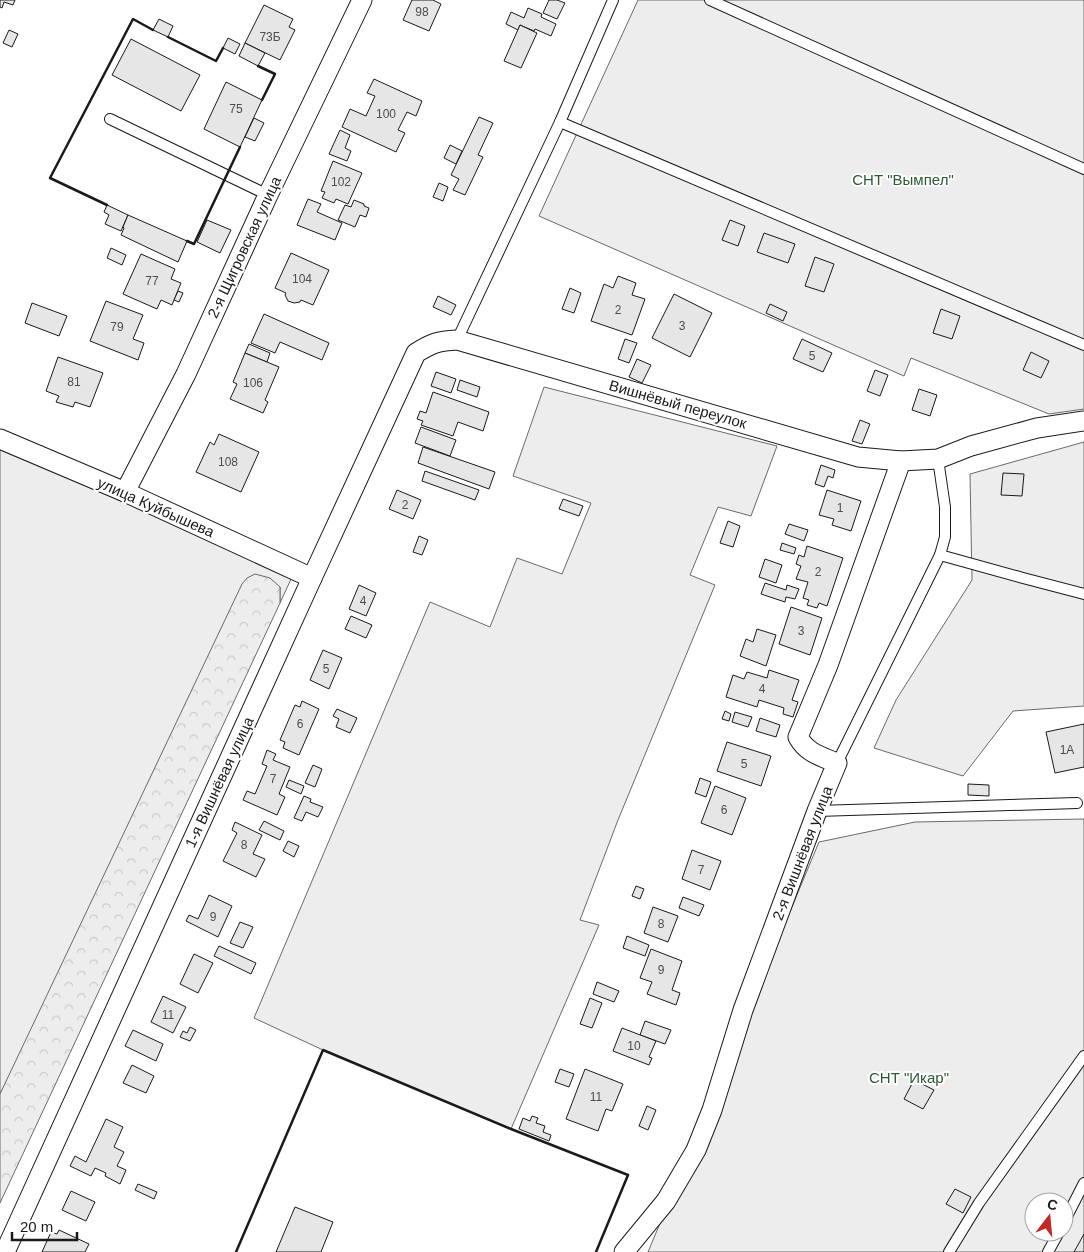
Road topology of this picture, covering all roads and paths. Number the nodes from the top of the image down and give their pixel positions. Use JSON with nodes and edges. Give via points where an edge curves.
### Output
{"nodes":[{"id":1,"x":362,"y":0,"type":"edge"},
{"id":2,"x":613,"y":0,"type":"edge"},
{"id":3,"x":710,"y":0,"type":"edge"},
{"id":4,"x":110,"y":119,"type":"dead end"},
{"id":5,"x":560,"y":122,"type":"junction"},
{"id":6,"x":1084,"y":168,"type":"edge"},
{"id":7,"x":268,"y":194,"type":"junction"},
{"id":8,"x":457,"y":340,"type":"junction"},
{"id":9,"x":1084,"y":345,"type":"edge"},
{"id":10,"x":1084,"y":421,"type":"edge"},
{"id":11,"x":0,"y":438,"type":"edge"},
{"id":12,"x":938,"y":459,"type":"junction"},
{"id":13,"x":901,"y":461,"type":"junction"},
{"id":14,"x":125,"y":492,"type":"junction"},
{"id":15,"x":940,"y":554,"type":"junction"},
{"id":16,"x":312,"y":578,"type":"junction"},
{"id":17,"x":1084,"y":594,"type":"edge"},
{"id":18,"x":837,"y":763,"type":"junction"},
{"id":19,"x":1077,"y":803,"type":"dead end"},
{"id":20,"x":817,"y":811,"type":"junction"},
{"id":21,"x":1084,"y":1056,"type":"edge"},
{"id":22,"x":1084,"y":1183,"type":"edge"},
{"id":23,"x":1074,"y":1202,"type":"edge"},
{"id":24,"x":5,"y":1252,"type":"edge"},
{"id":25,"x":624,"y":1252,"type":"edge"},
{"id":26,"x":949,"y":1252,"type":"edge"}],
"edges":[{"from":1,"to":7,"type":"street","name":"2-я Щигровская улица"},
{"from":2,"to":5,"type":"lane"},
{"from":3,"to":6,"type":"lane"},
{"from":4,"to":7,"type":"lane"},
{"from":5,"to":8,"type":"lane"},
{"from":5,"to":9,"type":"lane"},
{"from":7,"to":14,"type":"street","name":"2-я Щигровская улица","via":[[186,374]]},
{"from":8,"to":13,"type":"street","name":"Вишнёвый переулок","via":[[858,457]]},
{"from":8,"to":16,"type":"street","name":"1-я Вишнёвая улица","via":[[429,344],[416,353]]},
{"from":10,"to":12,"type":"street","name":"Вишнёвый переулок","via":[[1036,428]]},
{"from":11,"to":14,"type":"street","name":"улица Куйбышева"},
{"from":12,"to":13,"type":"street","name":"Вишнёвый переулок"},
{"from":12,"to":15,"type":"lane","via":[[945,506],[945,537]]},
{"from":13,"to":18,"type":"street","via":[[828,665],[798,737],[812,752]]},
{"from":14,"to":16,"type":"street","name":"улица Куйбышева"},
{"from":15,"to":17,"type":"lane"},
{"from":15,"to":18,"type":"lane"},
{"from":16,"to":24,"type":"street","name":"1-я Вишнёвая улица"},
{"from":18,"to":20,"type":"street","name":"2-я Вишнёвая улица"},
{"from":19,"to":20,"type":"lane"},
{"from":20,"to":25,"type":"street","name":"2-я Вишнёвая улица","via":[[743,1010],[696,1150],[666,1201]]},
{"from":21,"to":26,"type":"lane","via":[[979,1203]]},
{"from":22,"to":23,"type":"lane"}]}
